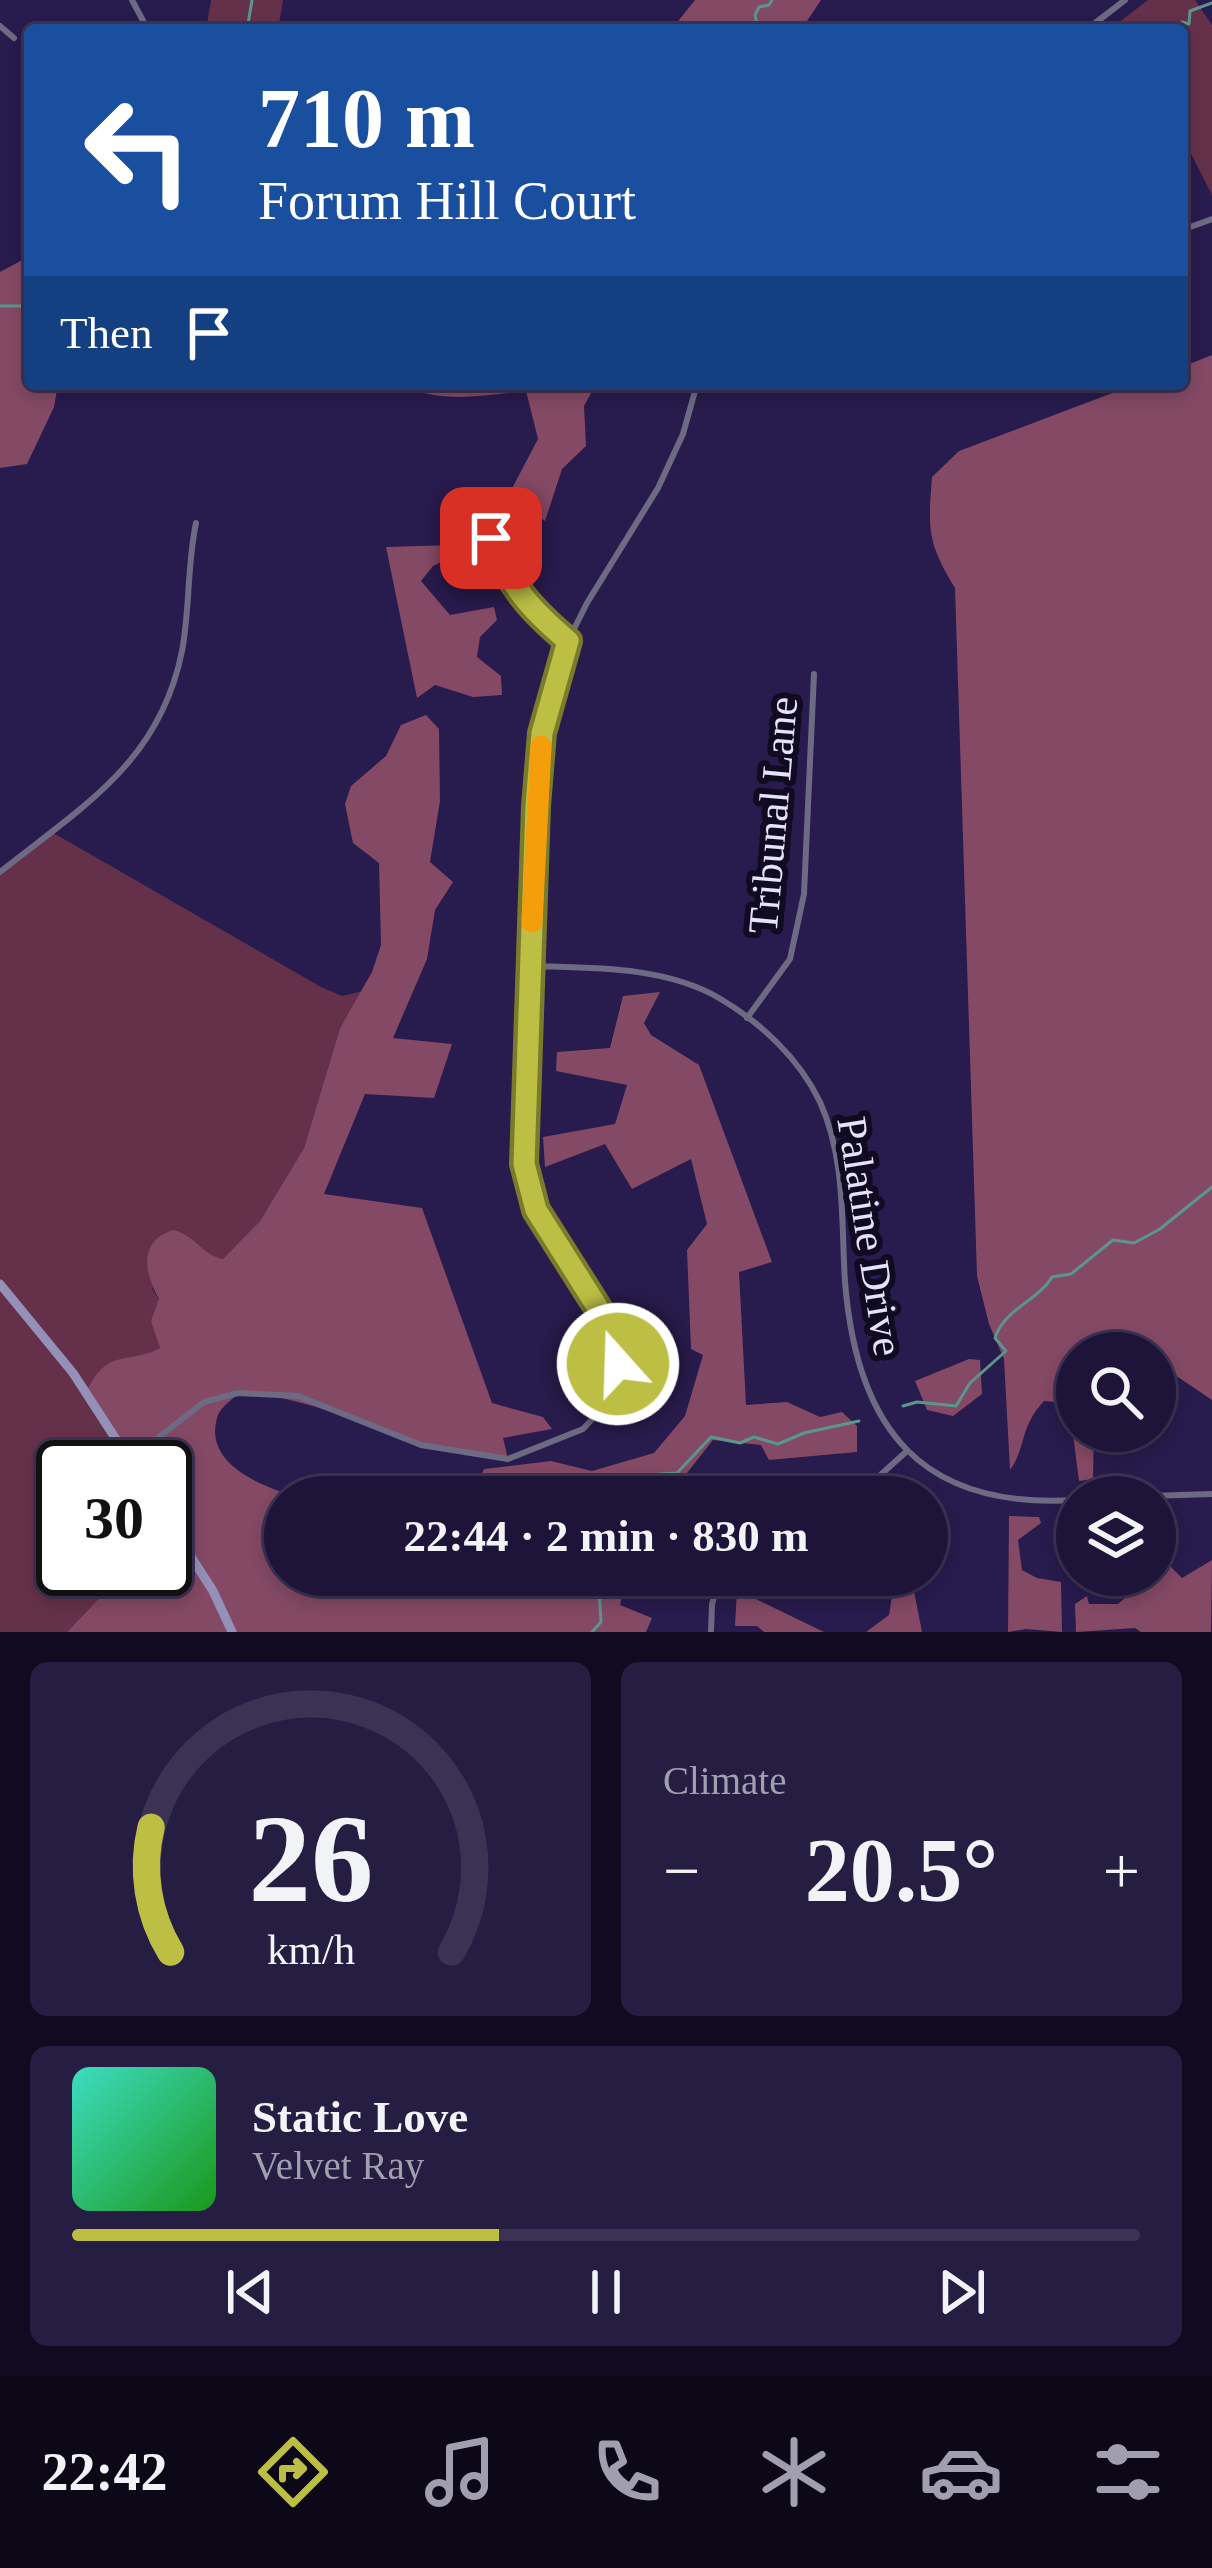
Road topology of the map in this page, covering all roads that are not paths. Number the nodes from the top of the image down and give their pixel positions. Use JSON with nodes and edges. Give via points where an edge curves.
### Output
{"nodes":[{"id":1,"x":1125,"y":0,"type":"edge"},
{"id":2,"x":1094,"y":24,"type":"edge"},
{"id":3,"x":0,"y":26,"type":"edge"},
{"id":4,"x":14,"y":38,"type":"dead end"},
{"id":5,"x":695,"y":390,"type":"edge"},
{"id":6,"x":196,"y":523,"type":"dead end"},
{"id":7,"x":491,"y":538,"type":"dead end"},
{"id":8,"x":568,"y":641,"type":"junction"},
{"id":9,"x":814,"y":674,"type":"dead end"},
{"id":10,"x":0,"y":872,"type":"edge"},
{"id":11,"x":531,"y":966,"type":"junction"},
{"id":12,"x":747,"y":1018,"type":"junction"},
{"id":13,"x":0,"y":1284,"type":"edge"},
{"id":14,"x":116,"y":1440,"type":"edge"},
{"id":15,"x":154,"y":1440,"type":"edge"},
{"id":16,"x":907,"y":1451,"type":"junction"},
{"id":17,"x":879,"y":1476,"type":"edge"},
{"id":18,"x":1212,"y":1494,"type":"edge"},
{"id":19,"x":1176,"y":1495,"type":"edge"},
{"id":20,"x":1056,"y":1501,"type":"edge"},
{"id":21,"x":192,"y":1558,"type":"edge"},
{"id":22,"x":714,"y":1596,"type":"edge"},
{"id":23,"x":232,"y":1632,"type":"edge"},
{"id":24,"x":711,"y":1632,"type":"edge"}],
"edges":[{"from":1,"to":2,"type":"street"},
{"from":3,"to":4,"type":"street"},
{"from":5,"to":8,"type":"street","via":[[658,488]]},
{"from":6,"to":10,"type":"street","via":[[183,645],[161,717],[128,766]]},
{"from":7,"to":8,"type":"street","via":[[527,607]]},
{"from":8,"to":11,"type":"street","via":[[542,733]]},
{"from":9,"to":12,"type":"street","name":"Tribunal Lane","via":[[804,894],[790,959]]},
{"from":11,"to":12,"type":"street","name":"Palatine Drive","via":[[661,976],[718,997]]},
{"from":11,"to":15,"type":"street","via":[[524,1164],[536,1210],[610,1327],[618,1364],[599,1414],[572,1436],[508,1459],[421,1445],[298,1396],[238,1394],[204,1402]]},
{"from":12,"to":16,"type":"street","name":"Palatine Drive","via":[[777,1042],[819,1101],[835,1145],[845,1286],[866,1395]]},
{"from":13,"to":14,"type":"main road"},
{"from":16,"to":17,"type":"street"},
{"from":16,"to":20,"type":"street","name":"Palatine Drive","via":[[974,1492]]},
{"from":18,"to":19,"type":"street"},
{"from":21,"to":23,"type":"main road"},
{"from":22,"to":24,"type":"street"}]}
